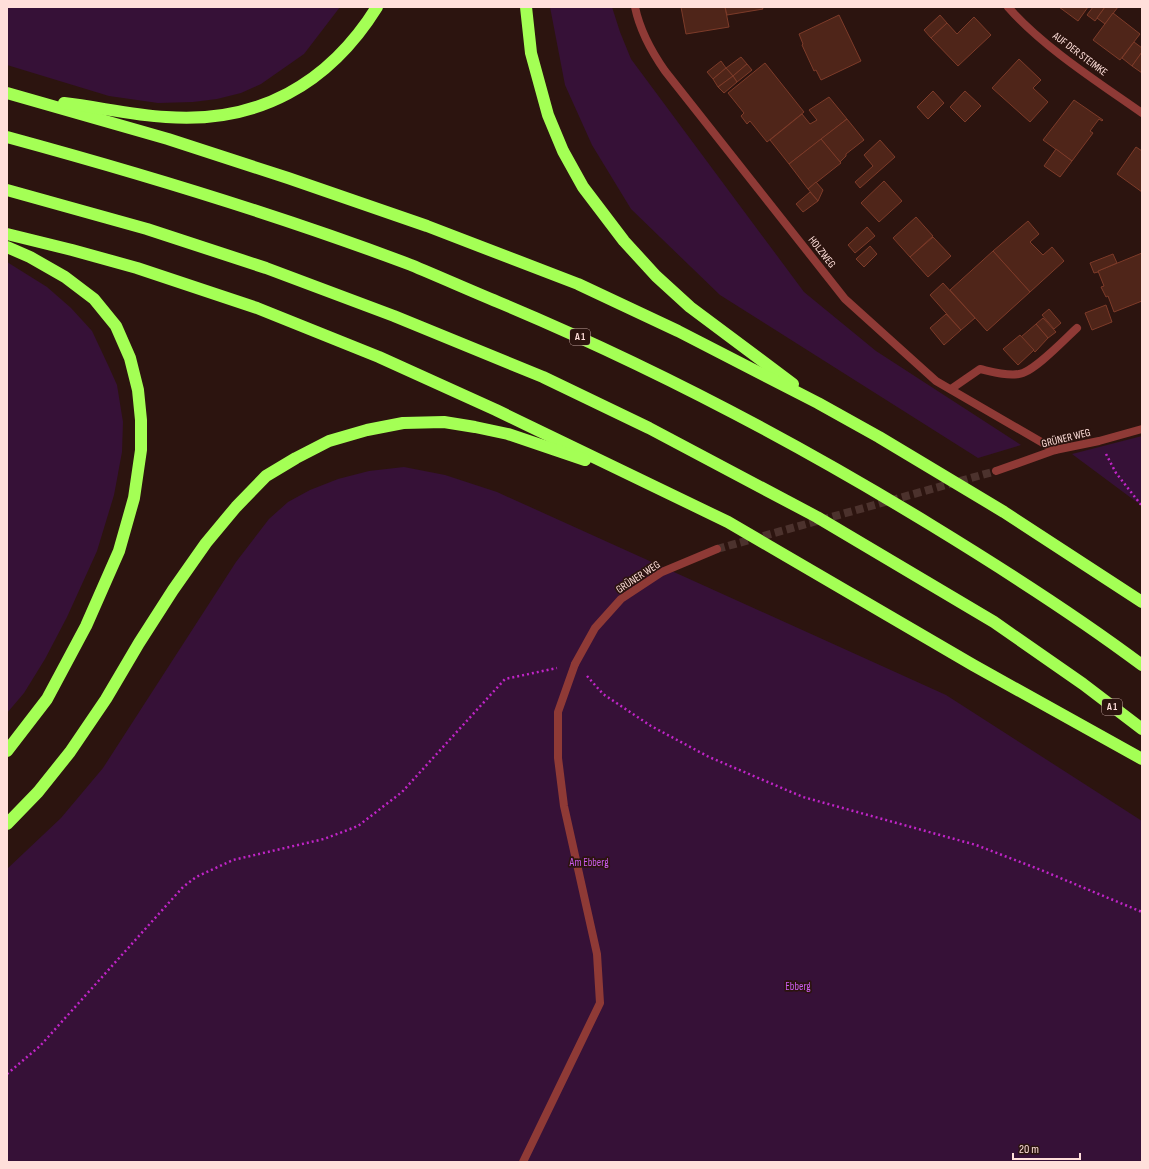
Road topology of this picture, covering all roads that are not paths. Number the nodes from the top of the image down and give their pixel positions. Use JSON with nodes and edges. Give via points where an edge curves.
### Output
{"nodes":[{"id":1,"x":377,"y":7,"type":"edge"},
{"id":2,"x":526,"y":7,"type":"edge"},
{"id":3,"x":635,"y":7,"type":"edge"},
{"id":4,"x":1008,"y":7,"type":"edge"},
{"id":5,"x":7,"y":93,"type":"edge"},
{"id":6,"x":28,"y":98,"type":"junction"},
{"id":7,"x":1142,"y":113,"type":"edge"},
{"id":8,"x":7,"y":137,"type":"edge"},
{"id":9,"x":7,"y":190,"type":"edge"},
{"id":10,"x":7,"y":234,"type":"edge"},
{"id":11,"x":7,"y":247,"type":"edge"},
{"id":12,"x":1077,"y":328,"type":"dead end"},
{"id":13,"x":951,"y":389,"type":"junction"},
{"id":14,"x":818,"y":402,"type":"junction"},
{"id":15,"x":1142,"y":429,"type":"edge"},
{"id":16,"x":1055,"y":450,"type":"junction"},
{"id":17,"x":996,"y":471,"type":"tunnel mouth"},
{"id":18,"x":632,"y":475,"type":"junction"},
{"id":19,"x":717,"y":549,"type":"tunnel mouth"},
{"id":20,"x":1142,"y":602,"type":"edge"},
{"id":21,"x":1142,"y":664,"type":"edge"},
{"id":22,"x":1142,"y":729,"type":"edge"},
{"id":23,"x":7,"y":751,"type":"edge"},
{"id":24,"x":1142,"y":760,"type":"edge"},
{"id":25,"x":7,"y":824,"type":"edge"},
{"id":26,"x":523,"y":1162,"type":"edge"}],
"edges":[{"from":1,"to":6,"type":"highway","via":[[346,48],[322,72],[271,102],[248,110],[223,116],[166,118]]},
{"from":2,"to":14,"type":"highway","via":[[531,53],[548,115],[563,151],[583,187],[600,210],[656,276],[690,307]]},
{"from":3,"to":13,"type":"street","name":"HOLZWEG","via":[[643,34],[665,71],[846,299],[936,381]]},
{"from":4,"to":7,"type":"street","name":"AUF DER STEIMKE","via":[[1054,49]]},
{"from":5,"to":6,"type":"highway"},
{"from":6,"to":14,"type":"highway","via":[[288,178],[578,284]]},
{"from":8,"to":21,"type":"highway","number":"A 1","via":[[159,180],[277,218],[413,266],[567,331],[736,413],[864,484],[1020,579]]},
{"from":9,"to":22,"type":"highway","number":"A 1","via":[[147,229],[266,268],[394,316],[543,377],[649,428],[817,517],[994,622]]},
{"from":10,"to":18,"type":"highway","via":[[137,268],[257,308],[379,357]]},
{"from":11,"to":23,"type":"highway","via":[[65,277],[94,299],[116,326],[130,358],[138,390],[141,420],[141,450],[134,498],[119,551],[86,626],[47,699]]},
{"from":12,"to":13,"type":"street","via":[[1034,367],[1021,374],[1008,375],[980,369]]},
{"from":13,"to":16,"type":"street","name":"HOLZWEG"},
{"from":14,"to":20,"type":"highway","via":[[1004,512]]},
{"from":15,"to":16,"type":"street","name":"GRÜNER WEG"},
{"from":16,"to":17,"type":"street","name":"GRÜNER WEG"},
{"from":18,"to":24,"type":"highway","via":[[728,522]]},
{"from":18,"to":25,"type":"highway","via":[[508,434],[444,422],[403,423],[367,430],[329,440],[296,458],[266,476],[206,543],[173,590],[70,752],[38,792]]},
{"from":19,"to":26,"type":"street","name":"GRÜNER WEG","via":[[662,572],[621,600],[595,628],[575,664],[558,712],[558,758],[564,806],[597,954],[600,1003]]}]}
